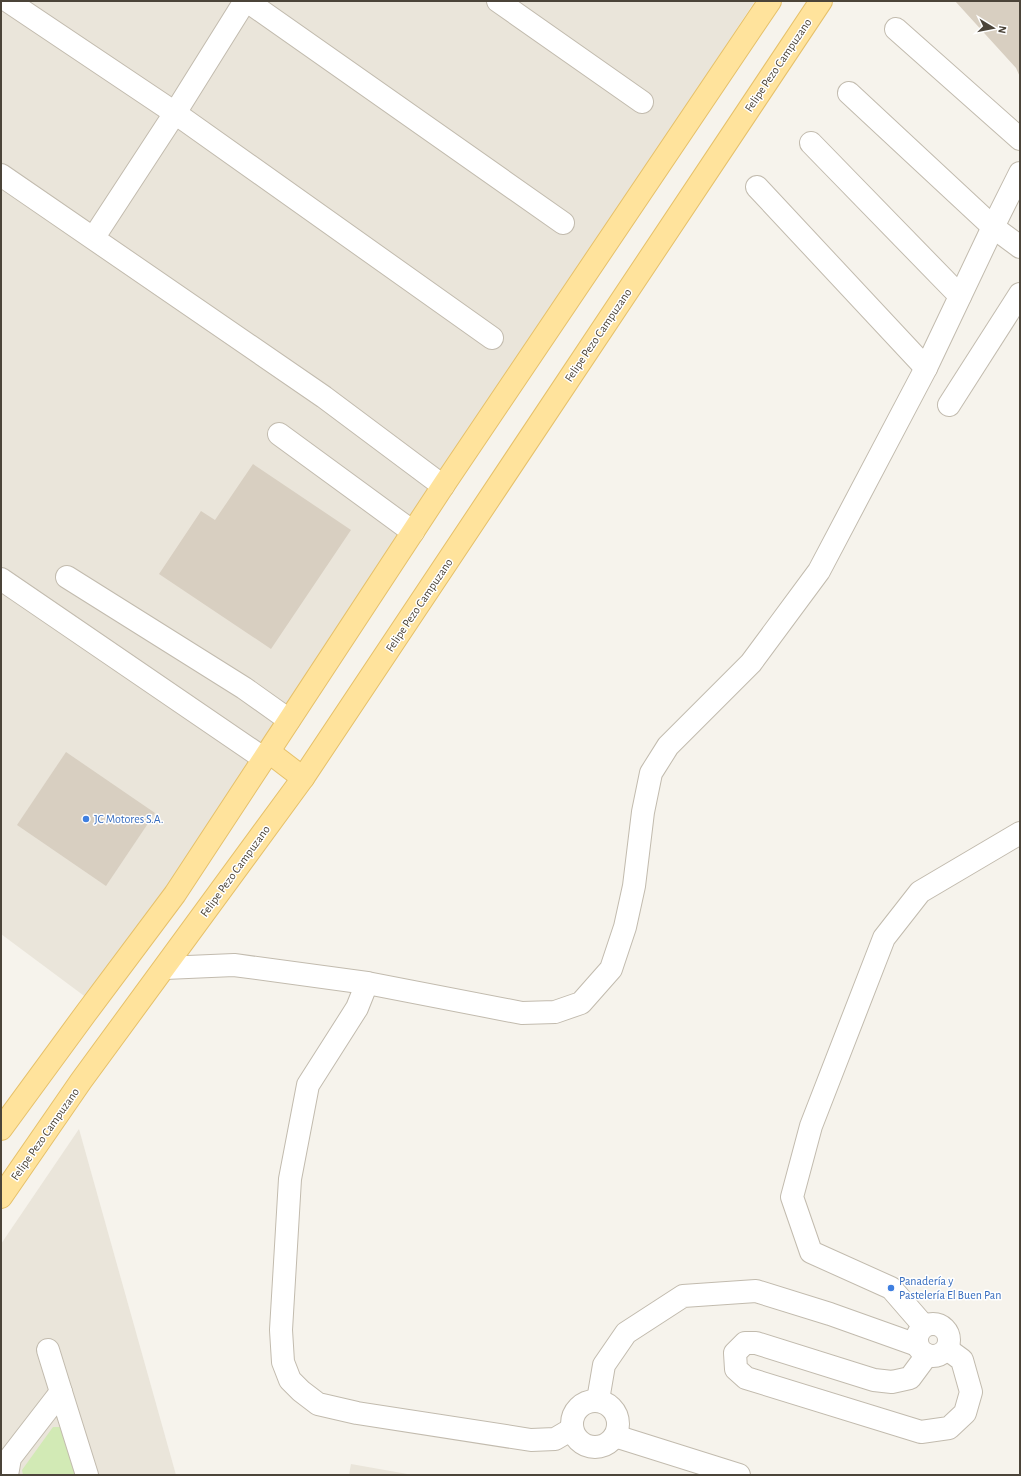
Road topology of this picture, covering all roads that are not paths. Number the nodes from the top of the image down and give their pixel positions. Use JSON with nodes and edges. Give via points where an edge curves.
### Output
{"nodes":[{"id":1,"x":8,"y":1,"type":"edge"},
{"id":2,"x":246,"y":1,"type":"edge"},
{"id":3,"x":498,"y":1,"type":"edge"},
{"id":4,"x":770,"y":1,"type":"edge"},
{"id":5,"x":821,"y":1,"type":"edge"},
{"id":6,"x":896,"y":29,"type":"dead end"},
{"id":7,"x":849,"y":93,"type":"dead end"},
{"id":8,"x":642,"y":102,"type":"dead end"},
{"id":9,"x":175,"y":113,"type":"junction"},
{"id":10,"x":1020,"y":140,"type":"edge"},
{"id":11,"x":811,"y":143,"type":"dead end"},
{"id":12,"x":1020,"y":174,"type":"edge"},
{"id":13,"x":1,"y":175,"type":"edge"},
{"id":14,"x":756,"y":187,"type":"dead end"},
{"id":15,"x":563,"y":223,"type":"dead end"},
{"id":16,"x":993,"y":227,"type":"junction"},
{"id":17,"x":94,"y":237,"type":"junction"},
{"id":18,"x":1020,"y":247,"type":"edge"},
{"id":19,"x":1020,"y":294,"type":"edge"},
{"id":20,"x":960,"y":296,"type":"junction"},
{"id":21,"x":492,"y":338,"type":"dead end"},
{"id":22,"x":926,"y":368,"type":"junction"},
{"id":23,"x":949,"y":405,"type":"dead end"},
{"id":24,"x":279,"y":434,"type":"dead end"},
{"id":25,"x":443,"y":486,"type":"junction"},
{"id":26,"x":413,"y":532,"type":"junction"},
{"id":27,"x":67,"y":577,"type":"dead end"},
{"id":28,"x":1,"y":579,"type":"edge"},
{"id":29,"x":289,"y":720,"type":"junction"},
{"id":30,"x":266,"y":755,"type":"junction"},
{"id":31,"x":303,"y":778,"type":"junction"},
{"id":32,"x":1020,"y":833,"type":"edge"},
{"id":33,"x":165,"y":968,"type":"junction"},
{"id":34,"x":367,"y":983,"type":"junction"},
{"id":35,"x":1,"y":1129,"type":"edge"},
{"id":36,"x":1,"y":1197,"type":"edge"},
{"id":37,"x":929,"y":1344,"type":"junction"},
{"id":38,"x":48,"y":1350,"type":"dead end"},
{"id":39,"x":61,"y":1392,"type":"junction"},
{"id":40,"x":598,"y":1400,"type":"junction"},
{"id":41,"x":572,"y":1429,"type":"junction"},
{"id":42,"x":615,"y":1436,"type":"junction"},
{"id":43,"x":7,"y":1475,"type":"edge"},
{"id":44,"x":87,"y":1475,"type":"edge"},
{"id":45,"x":739,"y":1475,"type":"edge"}],
"edges":[{"from":1,"to":9,"type":"street"},
{"from":2,"to":9,"type":"street"},
{"from":2,"to":15,"type":"street"},
{"from":3,"to":8,"type":"street"},
{"from":4,"to":25,"type":"main road"},
{"from":5,"to":31,"type":"main road","name":"Felipe Pezo Campuzano"},
{"from":6,"to":10,"type":"street"},
{"from":7,"to":16,"type":"street"},
{"from":9,"to":17,"type":"street"},
{"from":9,"to":21,"type":"street"},
{"from":11,"to":20,"type":"street"},
{"from":12,"to":16,"type":"street"},
{"from":13,"to":17,"type":"street"},
{"from":14,"to":22,"type":"street"},
{"from":16,"to":18,"type":"street"},
{"from":16,"to":20,"type":"street"},
{"from":17,"to":25,"type":"street","via":[[324,397]]},
{"from":19,"to":23,"type":"street"},
{"from":20,"to":22,"type":"street"},
{"from":22,"to":34,"type":"street","via":[[820,571],[751,663],[668,746],[651,773],[643,812],[634,886],[625,927],[611,969],[581,1003],[555,1012],[522,1013]]},
{"from":24,"to":26,"type":"street"},
{"from":25,"to":26,"type":"main road"},
{"from":26,"to":29,"type":"main road"},
{"from":27,"to":29,"type":"street","via":[[244,688]]},
{"from":28,"to":30,"type":"street"},
{"from":29,"to":30,"type":"main road"},
{"from":30,"to":31,"type":"main road"},
{"from":30,"to":35,"type":"main road","via":[[175,894]]},
{"from":31,"to":33,"type":"main road","name":"Felipe Pezo Campuzano"},
{"from":32,"to":37,"type":"street","via":[[920,892],[884,938],[811,1126],[792,1197],[811,1252],[891,1288]]},
{"from":33,"to":34,"type":"street","via":[[234,965]]},
{"from":33,"to":36,"type":"main road","name":"Felipe Pezo Campuzano","via":[[81,1081]]},
{"from":34,"to":41,"type":"street","via":[[357,1008],[308,1085],[291,1171],[280,1330],[283,1362],[290,1380],[318,1404],[357,1413],[531,1440],[555,1439]]},
{"from":37,"to":37,"type":"street","via":[[910,1378],[892,1382],[874,1380],[756,1343],[746,1343],[735,1353],[736,1369],[746,1378],[921,1432],[932,1431],[949,1428],[965,1413],[971,1392],[962,1360]]},
{"from":37,"to":40,"type":"street","via":[[756,1291],[684,1296],[626,1333],[604,1365]]},
{"from":38,"to":39,"type":"street"},
{"from":39,"to":43,"type":"street","via":[[10,1458]]},
{"from":39,"to":44,"type":"street"},
{"from":40,"to":41,"type":"street","via":[[581,1405],[575,1412]]},
{"from":40,"to":42,"type":"street","via":[[614,1410],[618,1418]]},
{"from":41,"to":42,"type":"street","via":[[582,1444],[591,1447],[609,1443]]},
{"from":42,"to":45,"type":"street"}]}
